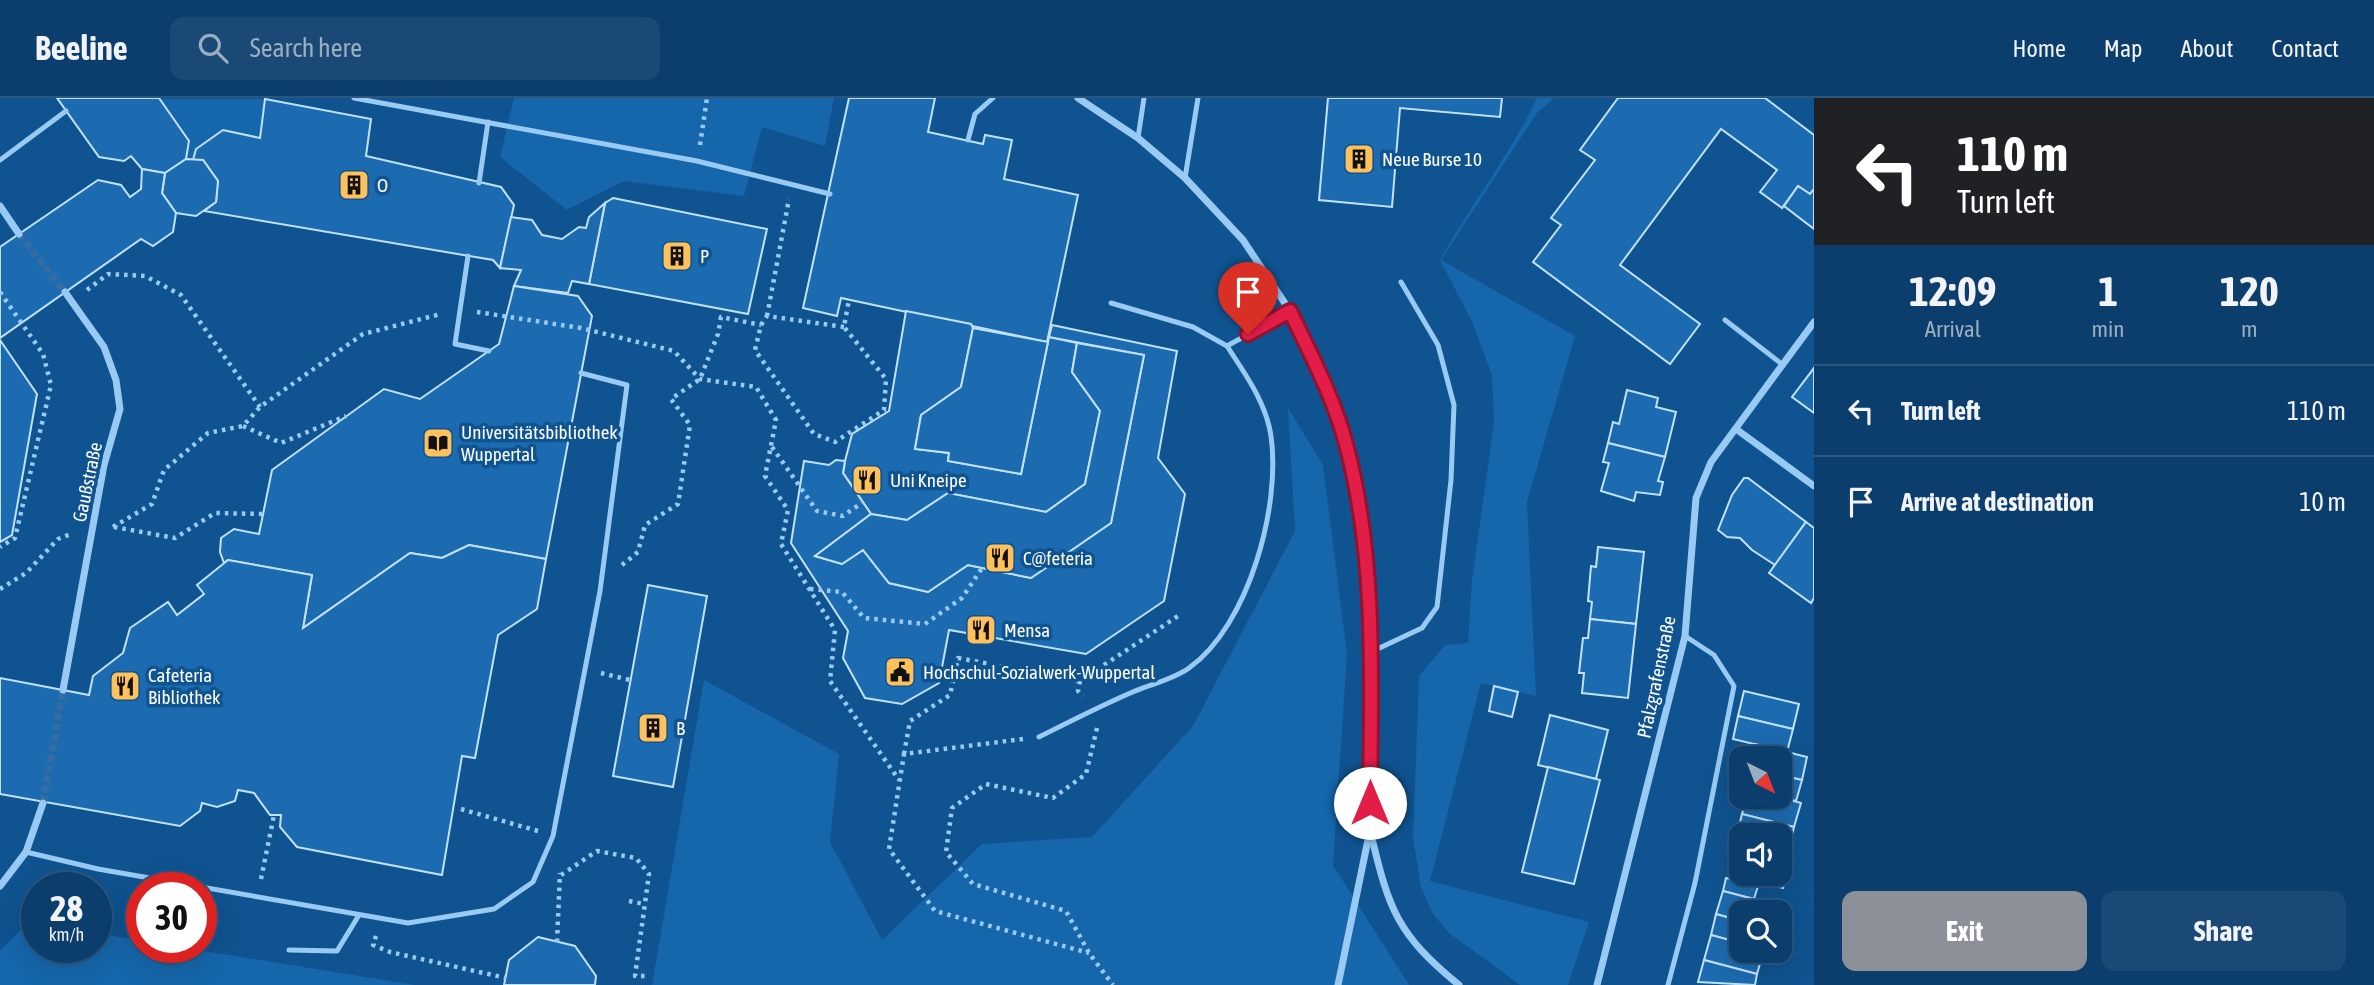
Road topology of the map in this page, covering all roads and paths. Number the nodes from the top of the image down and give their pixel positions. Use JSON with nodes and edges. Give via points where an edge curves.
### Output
{"nodes":[{"id":1,"x":354,"y":98,"type":"edge"},
{"id":2,"x":708,"y":98,"type":"edge"},
{"id":3,"x":993,"y":98,"type":"edge"},
{"id":4,"x":1078,"y":98,"type":"edge"},
{"id":5,"x":1144,"y":98,"type":"edge"},
{"id":6,"x":1198,"y":98,"type":"edge"},
{"id":7,"x":66,"y":111,"type":"dead end"},
{"id":8,"x":488,"y":122,"type":"junction"},
{"id":9,"x":1138,"y":138,"type":"junction"},
{"id":10,"x":968,"y":141,"type":"dead end"},
{"id":11,"x":0,"y":160,"type":"edge"},
{"id":12,"x":697,"y":161,"type":"junction"},
{"id":13,"x":1185,"y":178,"type":"junction"},
{"id":14,"x":479,"y":183,"type":"dead end"},
{"id":15,"x":792,"y":183,"type":"junction"},
{"id":16,"x":830,"y":194,"type":"dead end"},
{"id":17,"x":0,"y":206,"type":"edge"},
{"id":18,"x":19,"y":234,"type":"tunnel mouth"},
{"id":19,"x":468,"y":256,"type":"dead end"},
{"id":20,"x":1401,"y":282,"type":"dead end"},
{"id":21,"x":0,"y":292,"type":"edge"},
{"id":22,"x":65,"y":292,"type":"tunnel mouth"},
{"id":23,"x":849,"y":299,"type":"dead end"},
{"id":24,"x":73,"y":301,"type":"junction"},
{"id":25,"x":1111,"y":303,"type":"dead end"},
{"id":26,"x":461,"y":310,"type":"junction"},
{"id":27,"x":1290,"y":311,"type":"junction"},
{"id":28,"x":768,"y":316,"type":"junction"},
{"id":29,"x":1725,"y":320,"type":"dead end"},
{"id":30,"x":1814,"y":322,"type":"edge"},
{"id":31,"x":761,"y":325,"type":"junction"},
{"id":32,"x":844,"y":327,"type":"junction"},
{"id":33,"x":1227,"y":346,"type":"junction"},
{"id":34,"x":489,"y":351,"type":"dead end"},
{"id":35,"x":1783,"y":365,"type":"junction"},
{"id":36,"x":581,"y":373,"type":"dead end"},
{"id":37,"x":700,"y":379,"type":"junction"},
{"id":38,"x":260,"y":407,"type":"junction"},
{"id":39,"x":346,"y":416,"type":"dead end"},
{"id":40,"x":243,"y":426,"type":"junction"},
{"id":41,"x":1737,"y":429,"type":"junction"},
{"id":42,"x":771,"y":446,"type":"junction"},
{"id":43,"x":1814,"y":486,"type":"edge"},
{"id":44,"x":863,"y":502,"type":"dead end"},
{"id":45,"x":152,"y":504,"type":"dead end"},
{"id":46,"x":262,"y":514,"type":"dead end"},
{"id":47,"x":113,"y":527,"type":"dead end"},
{"id":48,"x":0,"y":547,"type":"edge"},
{"id":49,"x":638,"y":552,"type":"dead end"},
{"id":50,"x":982,"y":568,"type":"dead end"},
{"id":51,"x":26,"y":573,"type":"dead end"},
{"id":52,"x":0,"y":589,"type":"edge"},
{"id":53,"x":810,"y":589,"type":"junction"},
{"id":54,"x":1178,"y":615,"type":"dead end"},
{"id":55,"x":1685,"y":636,"type":"junction"},
{"id":56,"x":1371,"y":652,"type":"junction"},
{"id":57,"x":584,"y":669,"type":"junction"},
{"id":58,"x":630,"y":680,"type":"dead end"},
{"id":59,"x":1080,"y":681,"type":"junction"},
{"id":60,"x":63,"y":690,"type":"tunnel mouth"},
{"id":61,"x":1094,"y":709,"type":"junction"},
{"id":62,"x":1039,"y":737,"type":"joint"},
{"id":63,"x":904,"y":754,"type":"junction"},
{"id":64,"x":899,"y":780,"type":"junction"},
{"id":65,"x":43,"y":803,"type":"tunnel mouth"},
{"id":66,"x":461,"y":809,"type":"dead end"},
{"id":67,"x":274,"y":815,"type":"dead end"},
{"id":68,"x":1370,"y":830,"type":"junction"},
{"id":69,"x":553,"y":836,"type":"junction"},
{"id":70,"x":26,"y":852,"type":"junction"},
{"id":71,"x":561,"y":875,"type":"junction"},
{"id":72,"x":0,"y":886,"type":"edge"},
{"id":73,"x":257,"y":897,"type":"junction"},
{"id":74,"x":629,"y":901,"type":"dead end"},
{"id":75,"x":644,"y":904,"type":"junction"},
{"id":76,"x":359,"y":915,"type":"junction"},
{"id":77,"x":382,"y":919,"type":"junction"},
{"id":78,"x":557,"y":942,"type":"dead end"},
{"id":79,"x":289,"y":950,"type":"dead end"},
{"id":80,"x":1089,"y":953,"type":"junction"},
{"id":81,"x":648,"y":976,"type":"dead end"},
{"id":82,"x":506,"y":978,"type":"dead end"},
{"id":83,"x":1113,"y":985,"type":"edge"},
{"id":84,"x":1338,"y":985,"type":"edge"},
{"id":85,"x":1459,"y":985,"type":"edge"},
{"id":86,"x":1597,"y":985,"type":"edge"},
{"id":87,"x":1668,"y":985,"type":"edge"}],
"edges":[{"from":1,"to":8,"type":"lane"},
{"from":2,"to":12,"type":"path"},
{"from":3,"to":10,"type":"lane","via":[[975,114]]},
{"from":4,"to":9,"type":"street"},
{"from":5,"to":9,"type":"lane"},
{"from":6,"to":13,"type":"lane"},
{"from":7,"to":11,"type":"lane"},
{"from":8,"to":12,"type":"lane"},
{"from":8,"to":14,"type":"lane"},
{"from":9,"to":13,"type":"street"},
{"from":12,"to":15,"type":"lane"},
{"from":13,"to":27,"type":"street","via":[[1243,240]]},
{"from":15,"to":16,"type":"lane"},
{"from":15,"to":28,"type":"path"},
{"from":17,"to":18,"type":"street"},
{"from":19,"to":26,"type":"lane"},
{"from":20,"to":56,"type":"lane","via":[[1438,345],[1451,393],[1451,480],[1437,607],[1422,628]]},
{"from":21,"to":48,"type":"path","via":[[43,354],[51,385],[16,538]]},
{"from":22,"to":24,"type":"street","name":"Gaußstraße"},
{"from":23,"to":32,"type":"path"},
{"from":24,"to":38,"type":"path","via":[[108,274],[145,276],[181,295]]},
{"from":24,"to":60,"type":"street","name":"Gaußstraße","via":[[104,346],[120,409],[104,465]]},
{"from":25,"to":33,"type":"lane","via":[[1194,327]]},
{"from":26,"to":34,"type":"lane","via":[[455,344]]},
{"from":26,"to":37,"type":"path","via":[[581,328],[674,351]]},
{"from":26,"to":38,"type":"path","via":[[363,334]]},
{"from":27,"to":33,"type":"lane"},
{"from":27,"to":56,"type":"street","via":[[1348,449],[1368,589]]},
{"from":28,"to":31,"type":"path"},
{"from":28,"to":32,"type":"path"},
{"from":29,"to":35,"type":"lane"},
{"from":30,"to":35,"type":"street","name":"Pfalzgrafenstraße"},
{"from":31,"to":32,"type":"path","via":[[755,350],[814,434],[835,442],[884,410],[886,379]]},
{"from":31,"to":37,"type":"path","via":[[721,317]]},
{"from":33,"to":61,"type":"lane","via":[[1258,394],[1271,435],[1272,484],[1259,550],[1220,635],[1188,668]]},
{"from":35,"to":41,"type":"street","name":"Pfalzgrafenstraße"},
{"from":36,"to":57,"type":"lane","via":[[627,385],[600,591]]},
{"from":37,"to":42,"type":"path","via":[[756,387],[776,420]]},
{"from":37,"to":49,"type":"path","via":[[671,398],[690,425],[678,504],[645,524]]},
{"from":38,"to":40,"type":"path"},
{"from":39,"to":40,"type":"path","via":[[281,443]]},
{"from":40,"to":45,"type":"path","via":[[208,433],[164,470]]},
{"from":41,"to":43,"type":"street"},
{"from":41,"to":55,"type":"street","name":"Pfalzgrafenstraße","via":[[1711,461],[1696,498]]},
{"from":42,"to":44,"type":"path","via":[[817,511],[843,516]]},
{"from":42,"to":53,"type":"path","via":[[765,477],[788,510],[781,544]]},
{"from":46,"to":47,"type":"path","via":[[215,513],[175,538]]},
{"from":50,"to":53,"type":"path","via":[[961,598],[925,624],[864,618],[842,592]]},
{"from":51,"to":52,"type":"path"},
{"from":53,"to":64,"type":"path","via":[[835,629],[830,681]]},
{"from":54,"to":59,"type":"path"},
{"from":55,"to":86,"type":"street","name":"Pfalzgrafenstraße"},
{"from":55,"to":87,"type":"lane","via":[[1714,655],[1734,687],[1695,883]]},
{"from":56,"to":68,"type":"street"},
{"from":57,"to":58,"type":"path"},
{"from":57,"to":69,"type":"lane"},
{"from":59,"to":61,"type":"path","via":[[1078,691]]},
{"from":59,"to":63,"type":"path","via":[[958,658],[950,695],[911,721]]},
{"from":61,"to":62,"type":"lane"},
{"from":61,"to":80,"type":"path","via":[[1098,726],[1086,774],[1053,798],[986,784],[953,808],[946,852],[973,884],[1066,911]]},
{"from":62,"to":63,"type":"path"},
{"from":63,"to":64,"type":"path"},
{"from":64,"to":80,"type":"path","via":[[889,849],[935,911]]},
{"from":65,"to":70,"type":"street"},
{"from":66,"to":69,"type":"path"},
{"from":67,"to":73,"type":"path"},
{"from":68,"to":84,"type":"street"},
{"from":68,"to":85,"type":"street","via":[[1394,912],[1418,950]]},
{"from":69,"to":71,"type":"path"},
{"from":69,"to":77,"type":"lane","via":[[533,882],[494,909],[408,923]]},
{"from":70,"to":72,"type":"street"},
{"from":70,"to":73,"type":"lane"},
{"from":71,"to":75,"type":"path","via":[[597,851],[636,858],[649,874]]},
{"from":71,"to":78,"type":"path"},
{"from":73,"to":76,"type":"lane"},
{"from":74,"to":75,"type":"path"},
{"from":75,"to":81,"type":"path","via":[[635,976]]},
{"from":76,"to":77,"type":"lane"},
{"from":76,"to":79,"type":"lane","via":[[337,951]]},
{"from":77,"to":82,"type":"path","via":[[373,945]]},
{"from":80,"to":83,"type":"path"}]}
